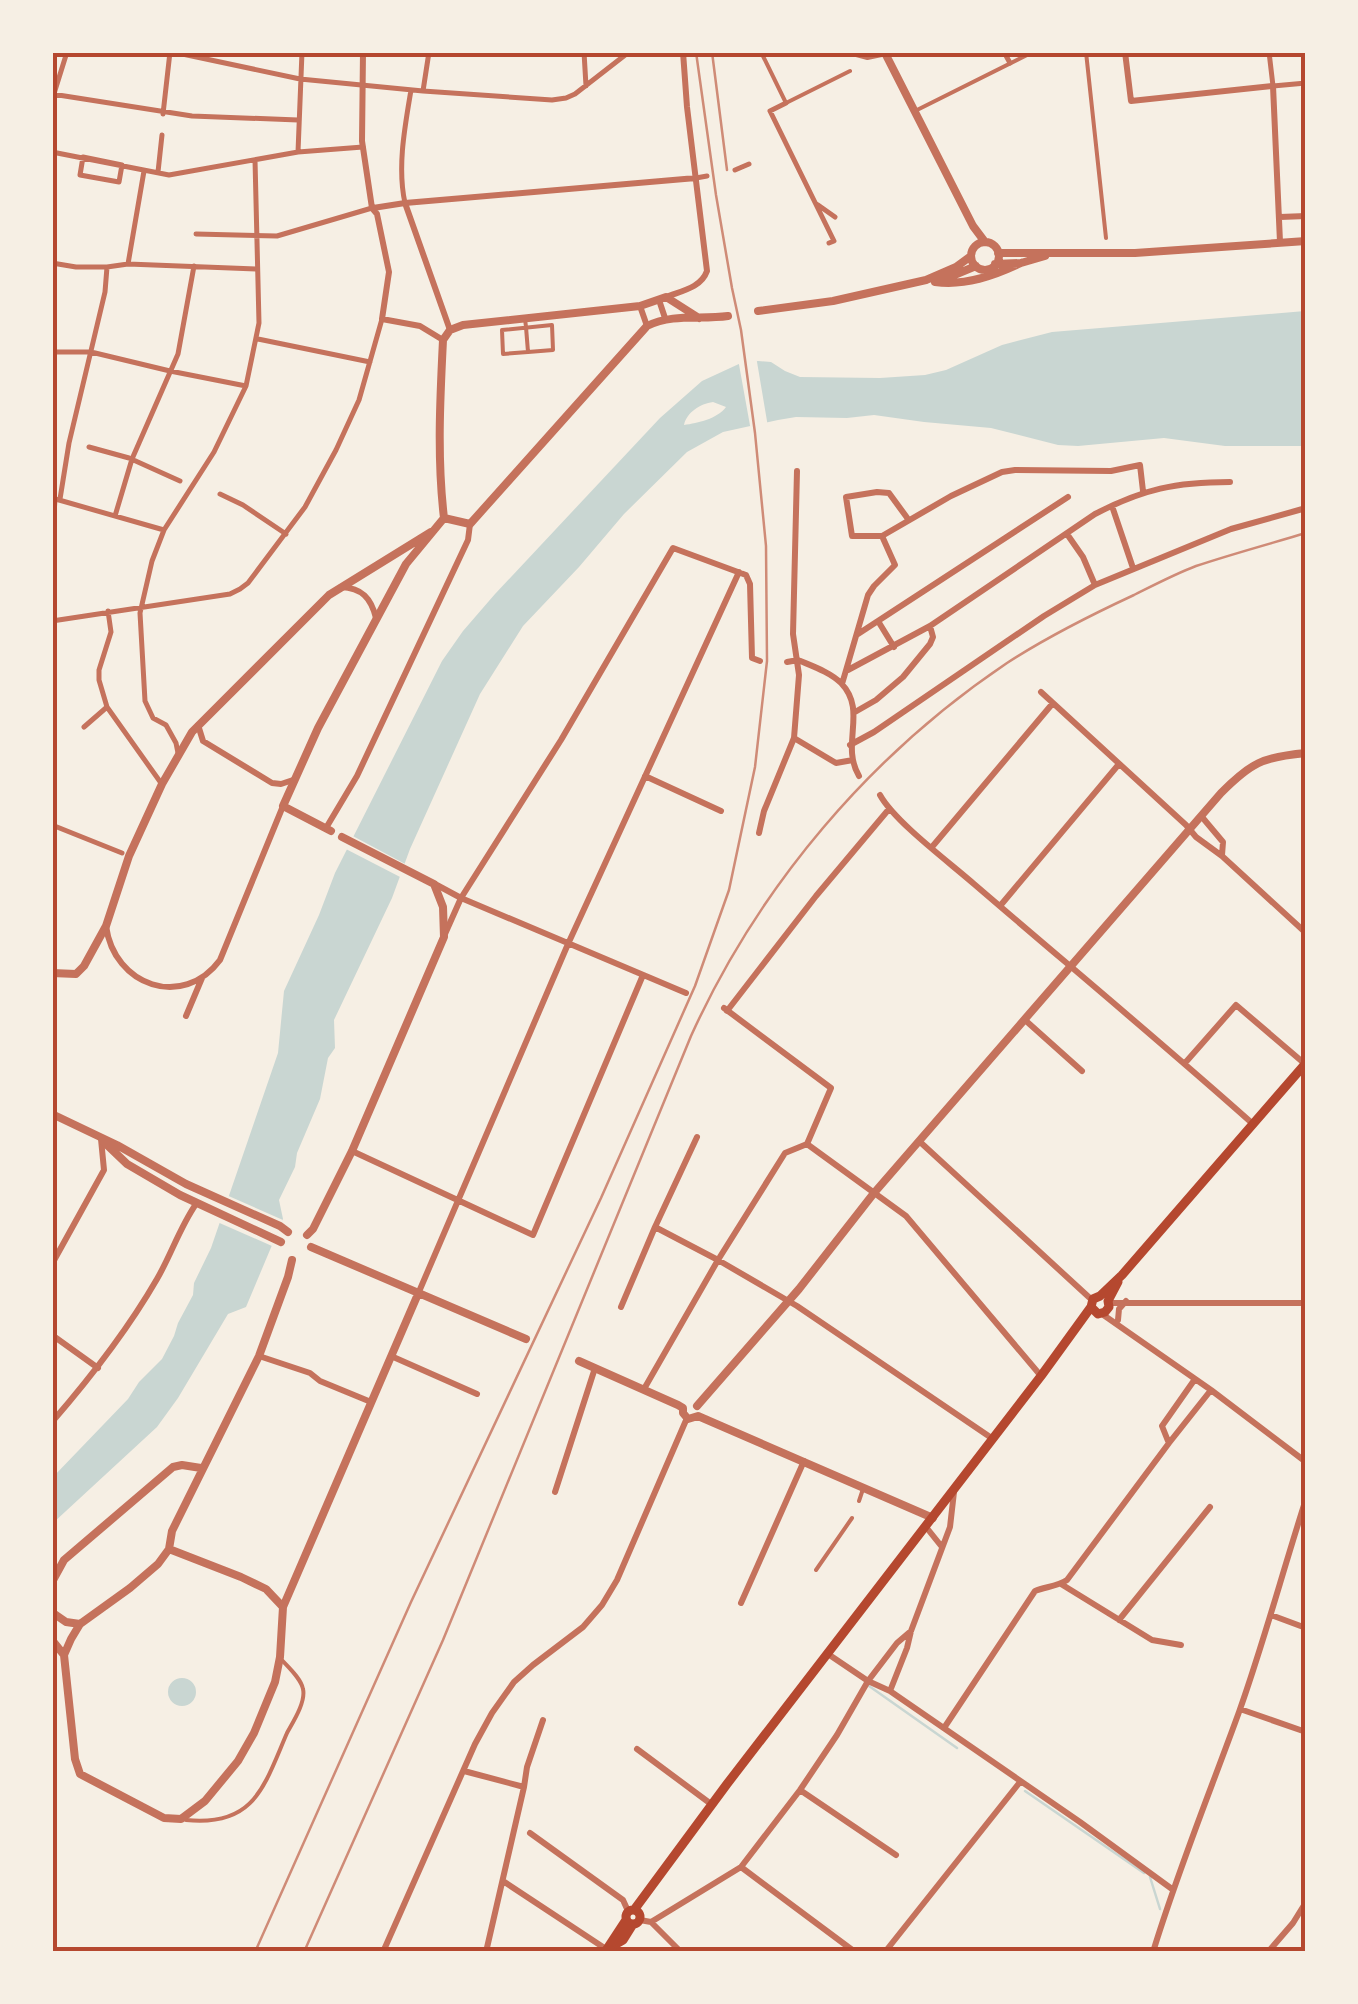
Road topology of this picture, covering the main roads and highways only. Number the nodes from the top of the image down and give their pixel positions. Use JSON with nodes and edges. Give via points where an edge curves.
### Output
{"nodes":[{"id":1,"x":1305,"y":1064,"type":"edge"},
{"id":2,"x":606,"y":1950,"type":"edge"}],
"edges":[{"from":1,"to":2,"type":"main road","via":[[1074,1332]]}]}
